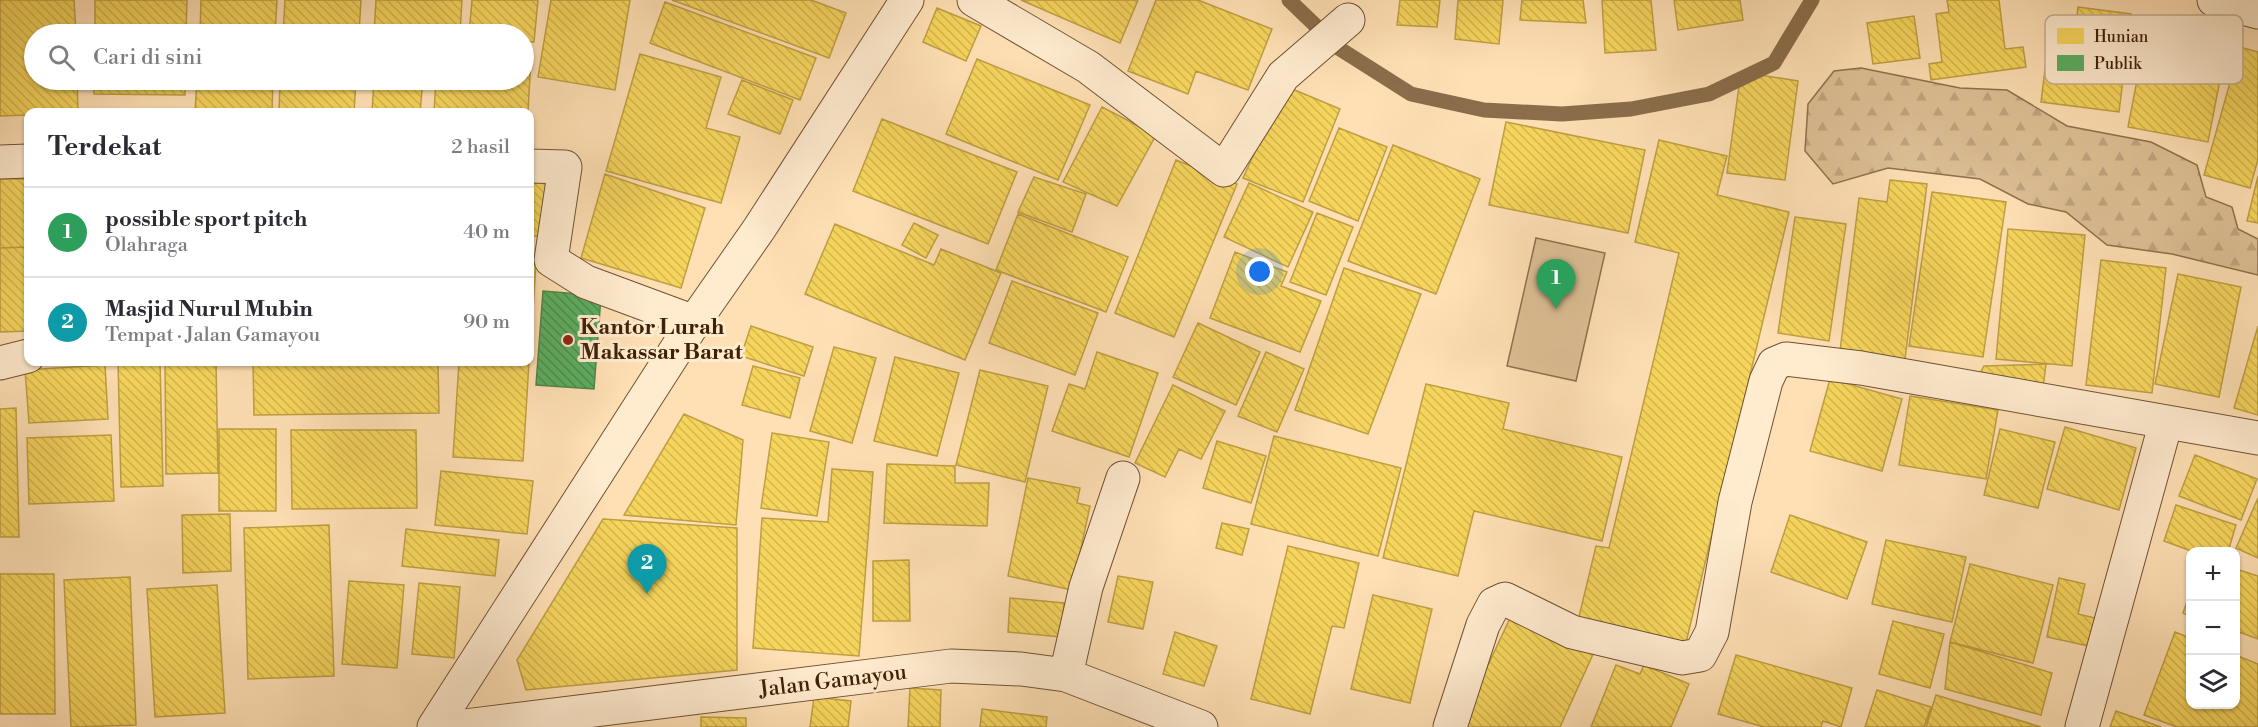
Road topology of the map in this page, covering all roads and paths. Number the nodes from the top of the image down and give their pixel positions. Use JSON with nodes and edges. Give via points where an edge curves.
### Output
{"nodes":[{"id":1,"x":907,"y":0,"type":"edge"},
{"id":2,"x":974,"y":0,"type":"edge"},
{"id":3,"x":2214,"y":0,"type":"edge"},
{"id":4,"x":2258,"y":12,"type":"edge"},
{"id":5,"x":1348,"y":20,"type":"dead end"},
{"id":6,"x":24,"y":161,"type":"edge"},
{"id":7,"x":0,"y":162,"type":"edge"},
{"id":8,"x":534,"y":166,"type":"edge"},
{"id":9,"x":694,"y":322,"type":"junction"},
{"id":10,"x":24,"y":357,"type":"edge"},
{"id":11,"x":0,"y":363,"type":"edge"},
{"id":12,"x":2166,"y":422,"type":"junction"},
{"id":13,"x":2258,"y":438,"type":"edge"},
{"id":14,"x":1123,"y":478,"type":"dead end"},
{"id":15,"x":1066,"y":675,"type":"junction"},
{"id":16,"x":434,"y":727,"type":"edge"},
{"id":17,"x":457,"y":727,"type":"edge"},
{"id":18,"x":1201,"y":727,"type":"edge"},
{"id":19,"x":1450,"y":727,"type":"edge"},
{"id":20,"x":2082,"y":727,"type":"edge"}],
"edges":[{"from":1,"to":9,"type":"street"},
{"from":2,"to":5,"type":"street","via":[[1088,67],[1224,170],[1283,76]]},
{"from":3,"to":4,"type":"street"},
{"from":6,"to":7,"type":"street"},
{"from":8,"to":9,"type":"street","via":[[565,167],[551,260],[586,282]]},
{"from":9,"to":16,"type":"street"},
{"from":10,"to":11,"type":"street"},
{"from":12,"to":13,"type":"street"},
{"from":12,"to":19,"type":"street","via":[[1861,368],[1786,359],[1774,364],[1766,381],[1735,502],[1712,632],[1700,655],[1682,658],[1572,632],[1505,600],[1494,604],[1483,625]]},
{"from":12,"to":20,"type":"street"},
{"from":14,"to":15,"type":"street","via":[[1086,587]]},
{"from":15,"to":17,"type":"street","name":"Jalan Gamayou","via":[[951,666]]},
{"from":15,"to":18,"type":"street","name":"Jalan Gamayou"}]}
